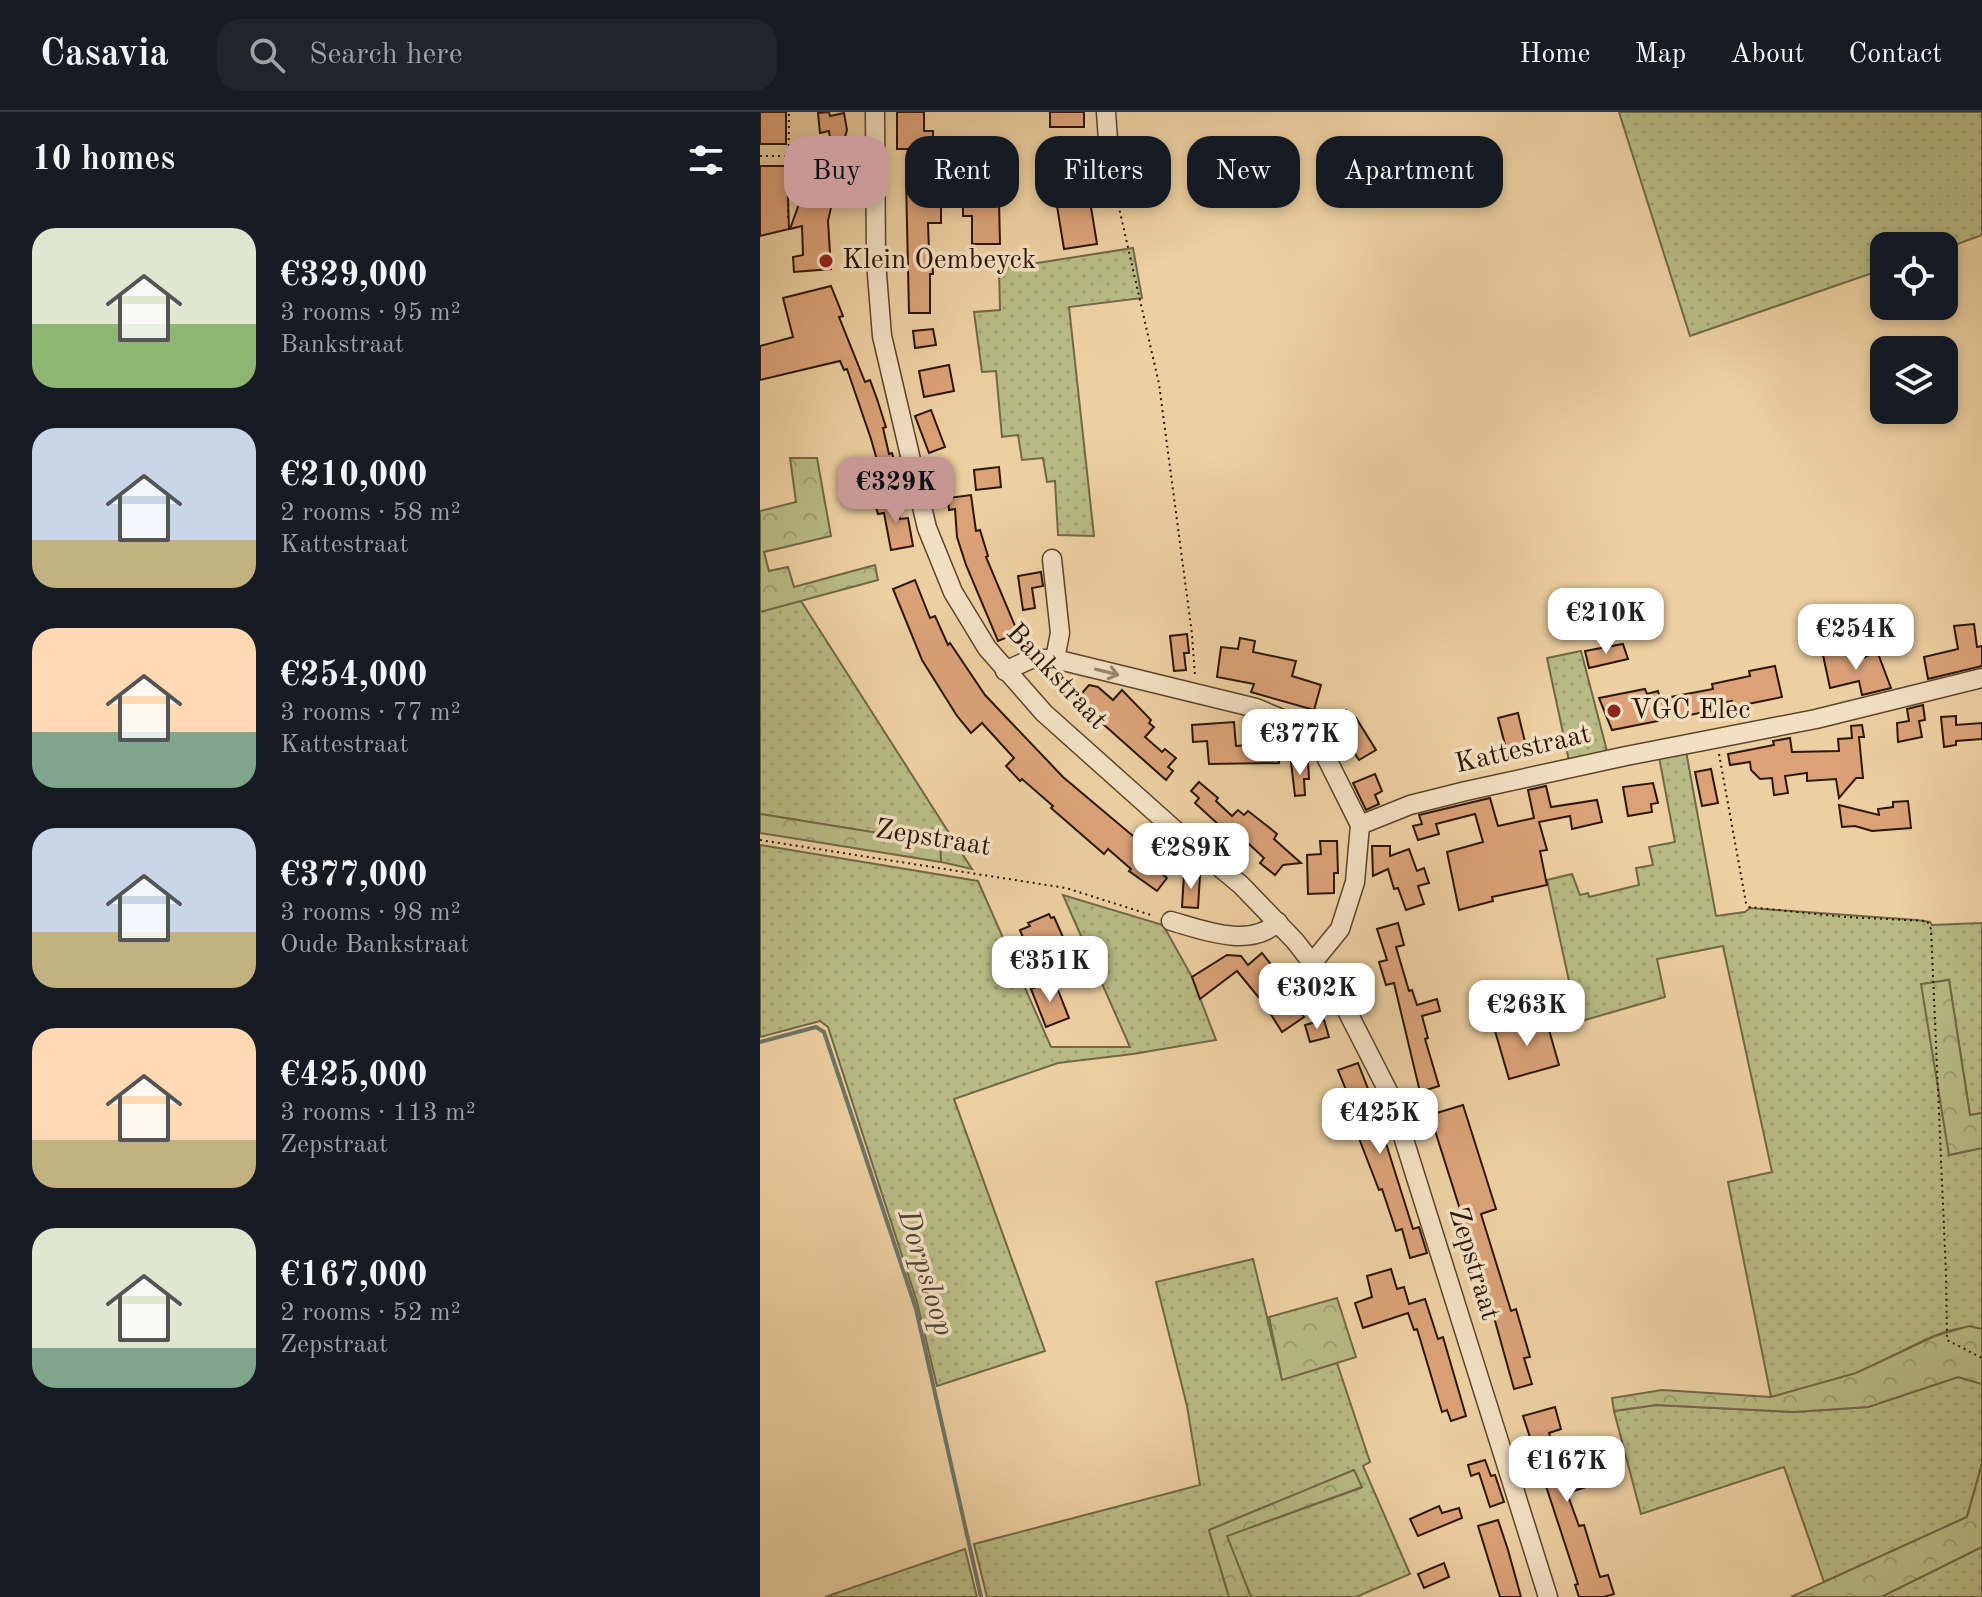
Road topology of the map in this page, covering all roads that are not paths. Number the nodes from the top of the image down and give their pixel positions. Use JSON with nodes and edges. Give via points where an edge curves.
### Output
{"nodes":[{"id":1,"x":875,"y":112,"type":"edge"},
{"id":2,"x":1106,"y":112,"type":"edge"},
{"id":3,"x":1108,"y":136,"type":"edge"},
{"id":4,"x":1052,"y":559,"type":"dead end"},
{"id":5,"x":1055,"y":659,"type":"junction"},
{"id":6,"x":1005,"y":671,"type":"junction"},
{"id":7,"x":1982,"y":678,"type":"edge"},
{"id":8,"x":1360,"y":825,"type":"junction"},
{"id":9,"x":1171,"y":921,"type":"road end"},
{"id":10,"x":1278,"y":922,"type":"junction"},
{"id":11,"x":1313,"y":962,"type":"junction"},
{"id":12,"x":1548,"y":1597,"type":"edge"}],
"edges":[{"from":1,"to":6,"type":"street","name":"Bankstraat","via":[[882,336],[917,489],[953,592]]},
{"from":2,"to":3,"type":"street"},
{"from":4,"to":5,"type":"street","via":[[1060,633]]},
{"from":5,"to":6,"type":"street","via":[[1031,659]]},
{"from":5,"to":8,"type":"street","one_way":true,"via":[[1256,708],[1294,724],[1318,741]]},
{"from":6,"to":10,"type":"street","name":"Bankstraat","via":[[1044,713]]},
{"from":7,"to":8,"type":"street","name":"Kattestraat","via":[[1816,719],[1410,805]]},
{"from":8,"to":11,"type":"street","via":[[1355,882],[1340,929]]},
{"from":9,"to":10,"type":"street","via":[[1234,936],[1269,931]]},
{"from":10,"to":11,"type":"street","name":"Bankstraat"},
{"from":11,"to":12,"type":"street","name":"Zepstraat","via":[[1342,1001],[1390,1095]]}]}
